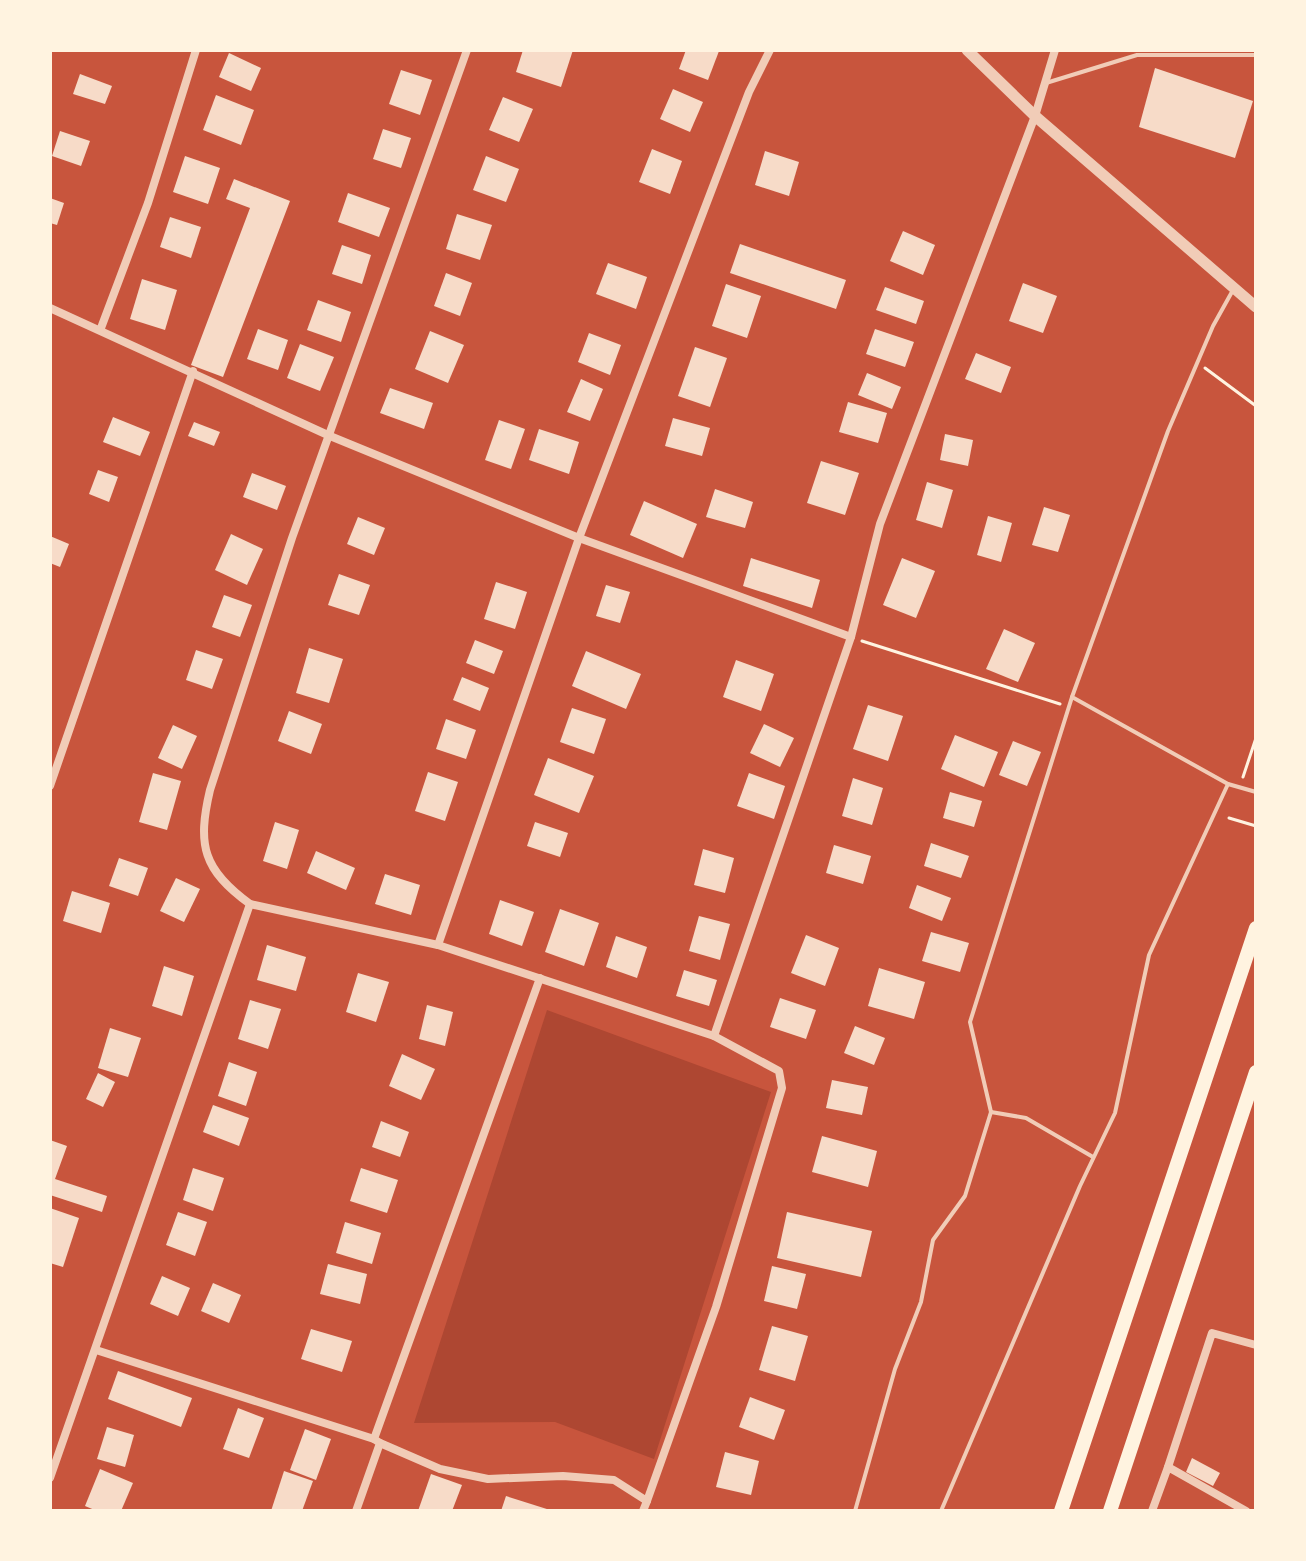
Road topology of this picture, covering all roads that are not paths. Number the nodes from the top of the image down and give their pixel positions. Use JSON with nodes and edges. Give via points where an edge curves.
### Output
{"nodes":[{"id":1,"x":196,"y":50,"type":"edge"},
{"id":2,"x":467,"y":50,"type":"edge"},
{"id":3,"x":770,"y":50,"type":"edge"},
{"id":4,"x":967,"y":50,"type":"edge"},
{"id":5,"x":1055,"y":50,"type":"edge"},
{"id":6,"x":1256,"y":55,"type":"edge"},
{"id":7,"x":1046,"y":83,"type":"junction"},
{"id":8,"x":1035,"y":116,"type":"junction"},
{"id":9,"x":1234,"y":288,"type":"junction"},
{"id":10,"x":1256,"y":307,"type":"edge"},
{"id":11,"x":50,"y":308,"type":"edge"},
{"id":12,"x":101,"y":328,"type":"junction"},
{"id":13,"x":193,"y":371,"type":"junction"},
{"id":14,"x":330,"y":436,"type":"junction"},
{"id":15,"x":579,"y":538,"type":"junction"},
{"id":16,"x":851,"y":637,"type":"junction"},
{"id":17,"x":1072,"y":697,"type":"junction"},
{"id":18,"x":1228,"y":784,"type":"junction"},
{"id":19,"x":50,"y":786,"type":"edge"},
{"id":20,"x":1256,"y":792,"type":"edge"},
{"id":21,"x":250,"y":904,"type":"junction"},
{"id":22,"x":1256,"y":928,"type":"edge"},
{"id":23,"x":438,"y":945,"type":"junction"},
{"id":24,"x":540,"y":978,"type":"junction"},
{"id":25,"x":714,"y":1036,"type":"junction"},
{"id":26,"x":1256,"y":1072,"type":"edge"},
{"id":27,"x":991,"y":1112,"type":"junction"},
{"id":28,"x":1093,"y":1157,"type":"junction"},
{"id":29,"x":1256,"y":1345,"type":"edge"},
{"id":30,"x":96,"y":1350,"type":"junction"},
{"id":31,"x":377,"y":1441,"type":"junction"},
{"id":32,"x":1168,"y":1467,"type":"junction"},
{"id":33,"x":50,"y":1478,"type":"edge"},
{"id":34,"x":647,"y":1501,"type":"junction"},
{"id":35,"x":356,"y":1511,"type":"edge"},
{"id":36,"x":643,"y":1511,"type":"edge"},
{"id":37,"x":855,"y":1511,"type":"edge"},
{"id":38,"x":941,"y":1511,"type":"edge"},
{"id":39,"x":1061,"y":1511,"type":"edge"},
{"id":40,"x":1110,"y":1511,"type":"edge"},
{"id":41,"x":1152,"y":1511,"type":"edge"},
{"id":42,"x":1246,"y":1511,"type":"edge"}],
"edges":[{"from":1,"to":12,"type":"street","via":[[148,203]]},
{"from":2,"to":14,"type":"street"},
{"from":3,"to":15,"type":"street","via":[[749,92]]},
{"from":4,"to":8,"type":"street"},
{"from":5,"to":7,"type":"street"},
{"from":6,"to":7,"type":"lane","via":[[1137,55]]},
{"from":7,"to":8,"type":"street"},
{"from":8,"to":9,"type":"street"},
{"from":8,"to":16,"type":"street","via":[[880,524]]},
{"from":9,"to":10,"type":"street"},
{"from":9,"to":17,"type":"lane","via":[[1168,431]]},
{"from":11,"to":12,"type":"street"},
{"from":12,"to":13,"type":"street"},
{"from":13,"to":14,"type":"street"},
{"from":13,"to":19,"type":"street"},
{"from":14,"to":15,"type":"street"},
{"from":14,"to":21,"type":"street","via":[[202,821],[204,848],[213,869]]},
{"from":15,"to":16,"type":"street"},
{"from":15,"to":23,"type":"street"},
{"from":16,"to":25,"type":"street"},
{"from":17,"to":18,"type":"lane"},
{"from":17,"to":27,"type":"lane","via":[[970,1022]]},
{"from":18,"to":20,"type":"lane"},
{"from":18,"to":28,"type":"lane","via":[[1149,955],[1115,1113]]},
{"from":21,"to":23,"type":"street"},
{"from":21,"to":30,"type":"street"},
{"from":22,"to":39,"type":"main road"},
{"from":23,"to":24,"type":"street"},
{"from":24,"to":25,"type":"street"},
{"from":24,"to":31,"type":"street"},
{"from":25,"to":34,"type":"street","via":[[772,1064],[782,1088],[716,1307]]},
{"from":26,"to":40,"type":"main road"},
{"from":27,"to":28,"type":"lane","via":[[1026,1118]]},
{"from":27,"to":37,"type":"lane","via":[[965,1196],[933,1240],[921,1302],[895,1369]]},
{"from":28,"to":38,"type":"lane"},
{"from":29,"to":32,"type":"street","via":[[1212,1333]]},
{"from":30,"to":31,"type":"street"},
{"from":30,"to":33,"type":"street"},
{"from":31,"to":34,"type":"street","via":[[440,1469],[488,1479],[614,1480]]},
{"from":31,"to":35,"type":"street"},
{"from":32,"to":41,"type":"street"},
{"from":32,"to":42,"type":"street"},
{"from":34,"to":36,"type":"street"}]}
